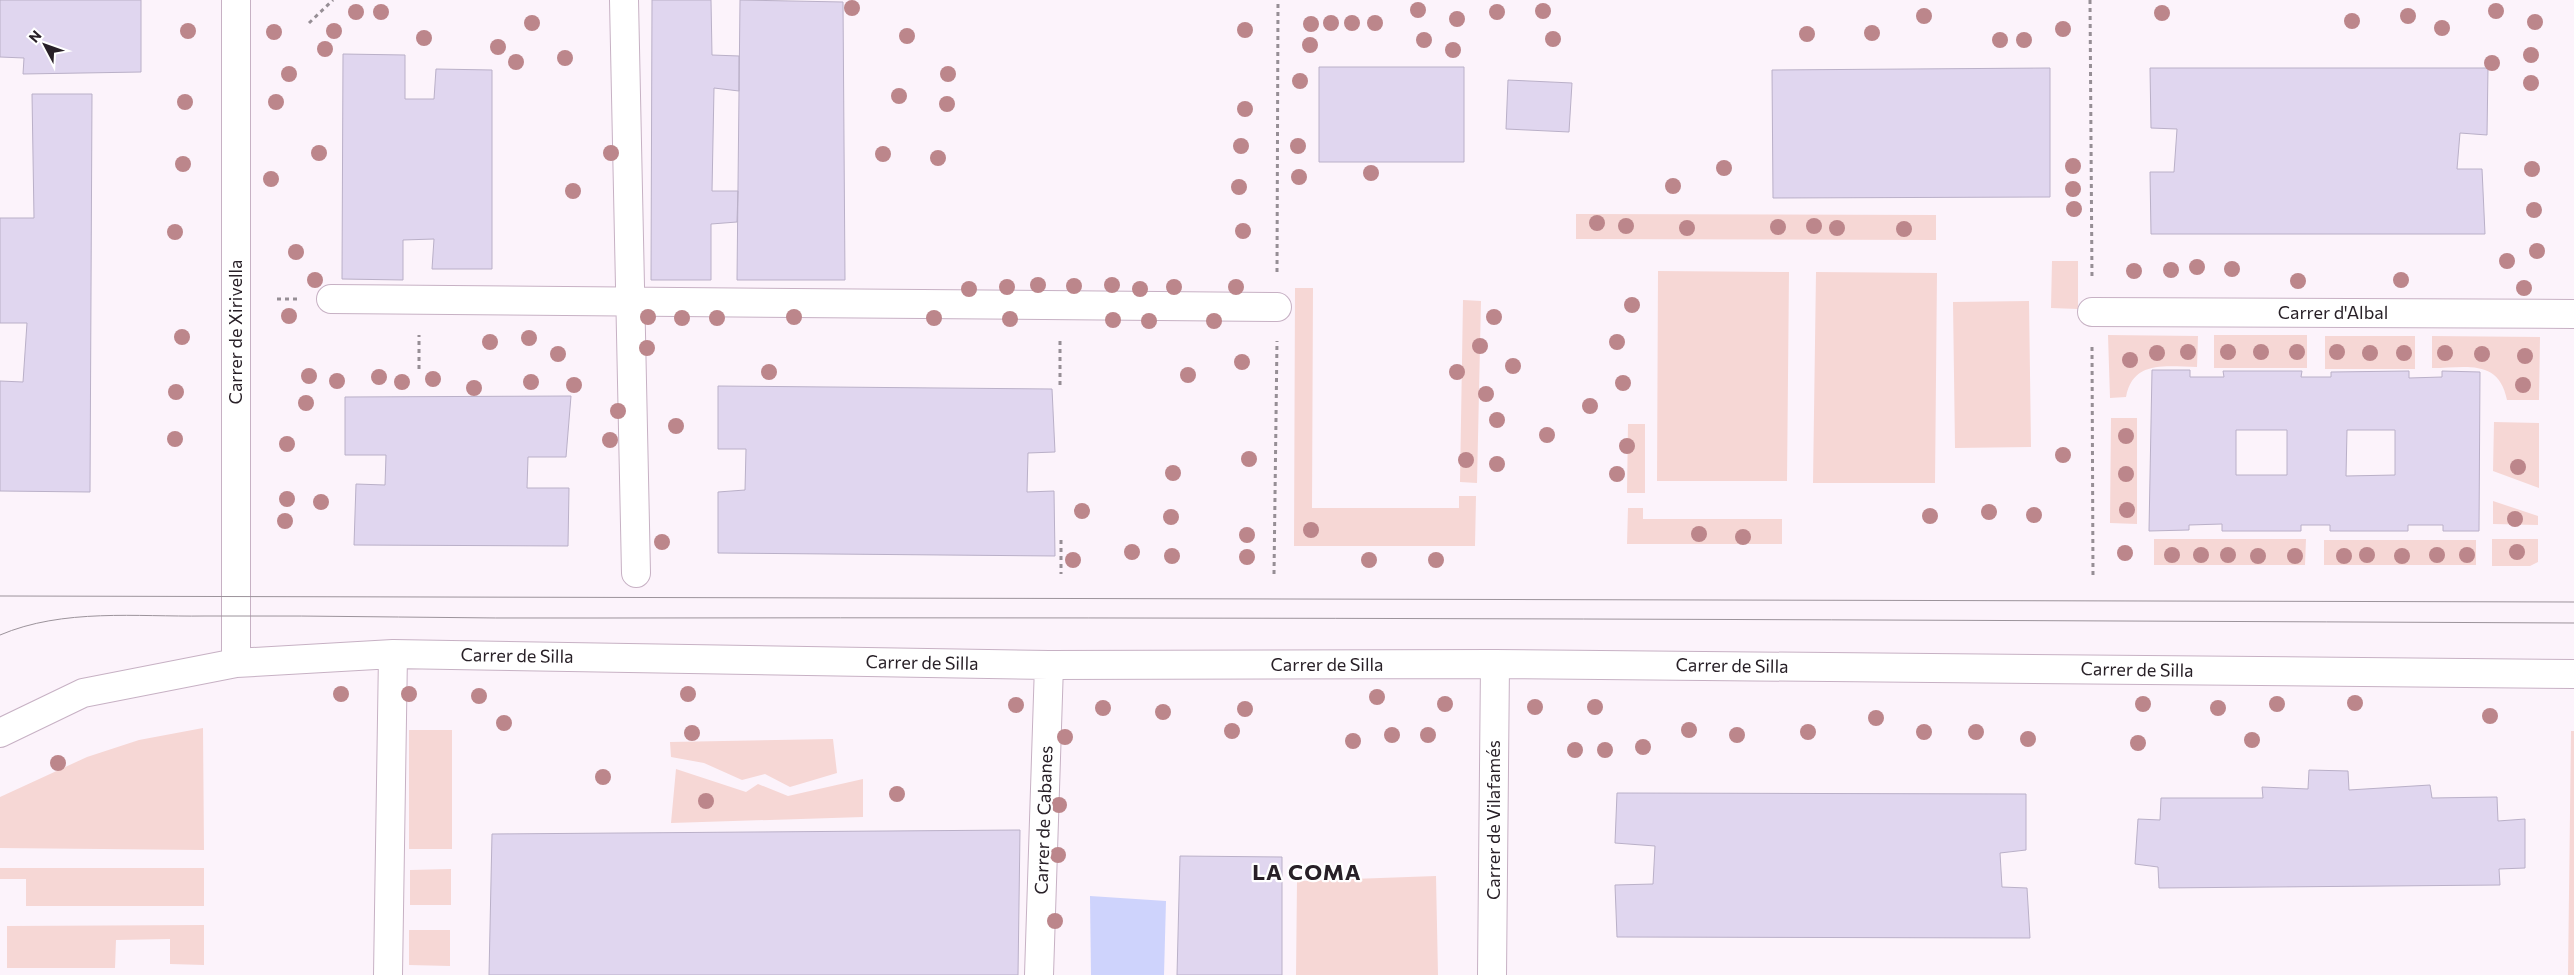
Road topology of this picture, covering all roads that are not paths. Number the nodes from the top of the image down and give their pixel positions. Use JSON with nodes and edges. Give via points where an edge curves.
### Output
{"nodes":[{"id":1,"x":236,"y":0,"type":"edge"},
{"id":2,"x":624,"y":0,"type":"edge"},
{"id":3,"x":331,"y":299,"type":"dead end"},
{"id":4,"x":628,"y":302,"type":"junction"},
{"id":5,"x":1277,"y":307,"type":"dead end"},
{"id":6,"x":2092,"y":312,"type":"dead end"},
{"id":7,"x":2574,"y":314,"type":"edge"},
{"id":8,"x":636,"y":573,"type":"dead end"},
{"id":9,"x":393,"y":654,"type":"junction"},
{"id":10,"x":236,"y":663,"type":"junction"},
{"id":11,"x":1495,"y":664,"type":"junction"},
{"id":12,"x":1049,"y":665,"type":"junction"},
{"id":13,"x":2574,"y":674,"type":"edge"},
{"id":14,"x":0,"y":733,"type":"edge"},
{"id":15,"x":388,"y":975,"type":"edge"},
{"id":16,"x":1039,"y":975,"type":"edge"},
{"id":17,"x":1492,"y":975,"type":"edge"}],
"edges":[{"from":1,"to":10,"type":"street","name":"Carrer de Xirivella"},
{"from":2,"to":4,"type":"street"},
{"from":3,"to":4,"type":"street"},
{"from":4,"to":5,"type":"street"},
{"from":4,"to":8,"type":"street"},
{"from":6,"to":7,"type":"street","name":"Carrer d'Albal"},
{"from":9,"to":10,"type":"street","name":"Carrer de Silla"},
{"from":9,"to":12,"type":"street","name":"Carrer de Silla"},
{"from":9,"to":15,"type":"street"},
{"from":10,"to":14,"type":"street","name":"Carrer de Silla","via":[[83,693]]},
{"from":11,"to":12,"type":"street","name":"Carrer de Silla"},
{"from":11,"to":13,"type":"street","name":"Carrer de Silla"},
{"from":11,"to":17,"type":"street","name":"Carrer de Vilafamés"},
{"from":12,"to":16,"type":"street","name":"Carrer de Cabanes"}]}
